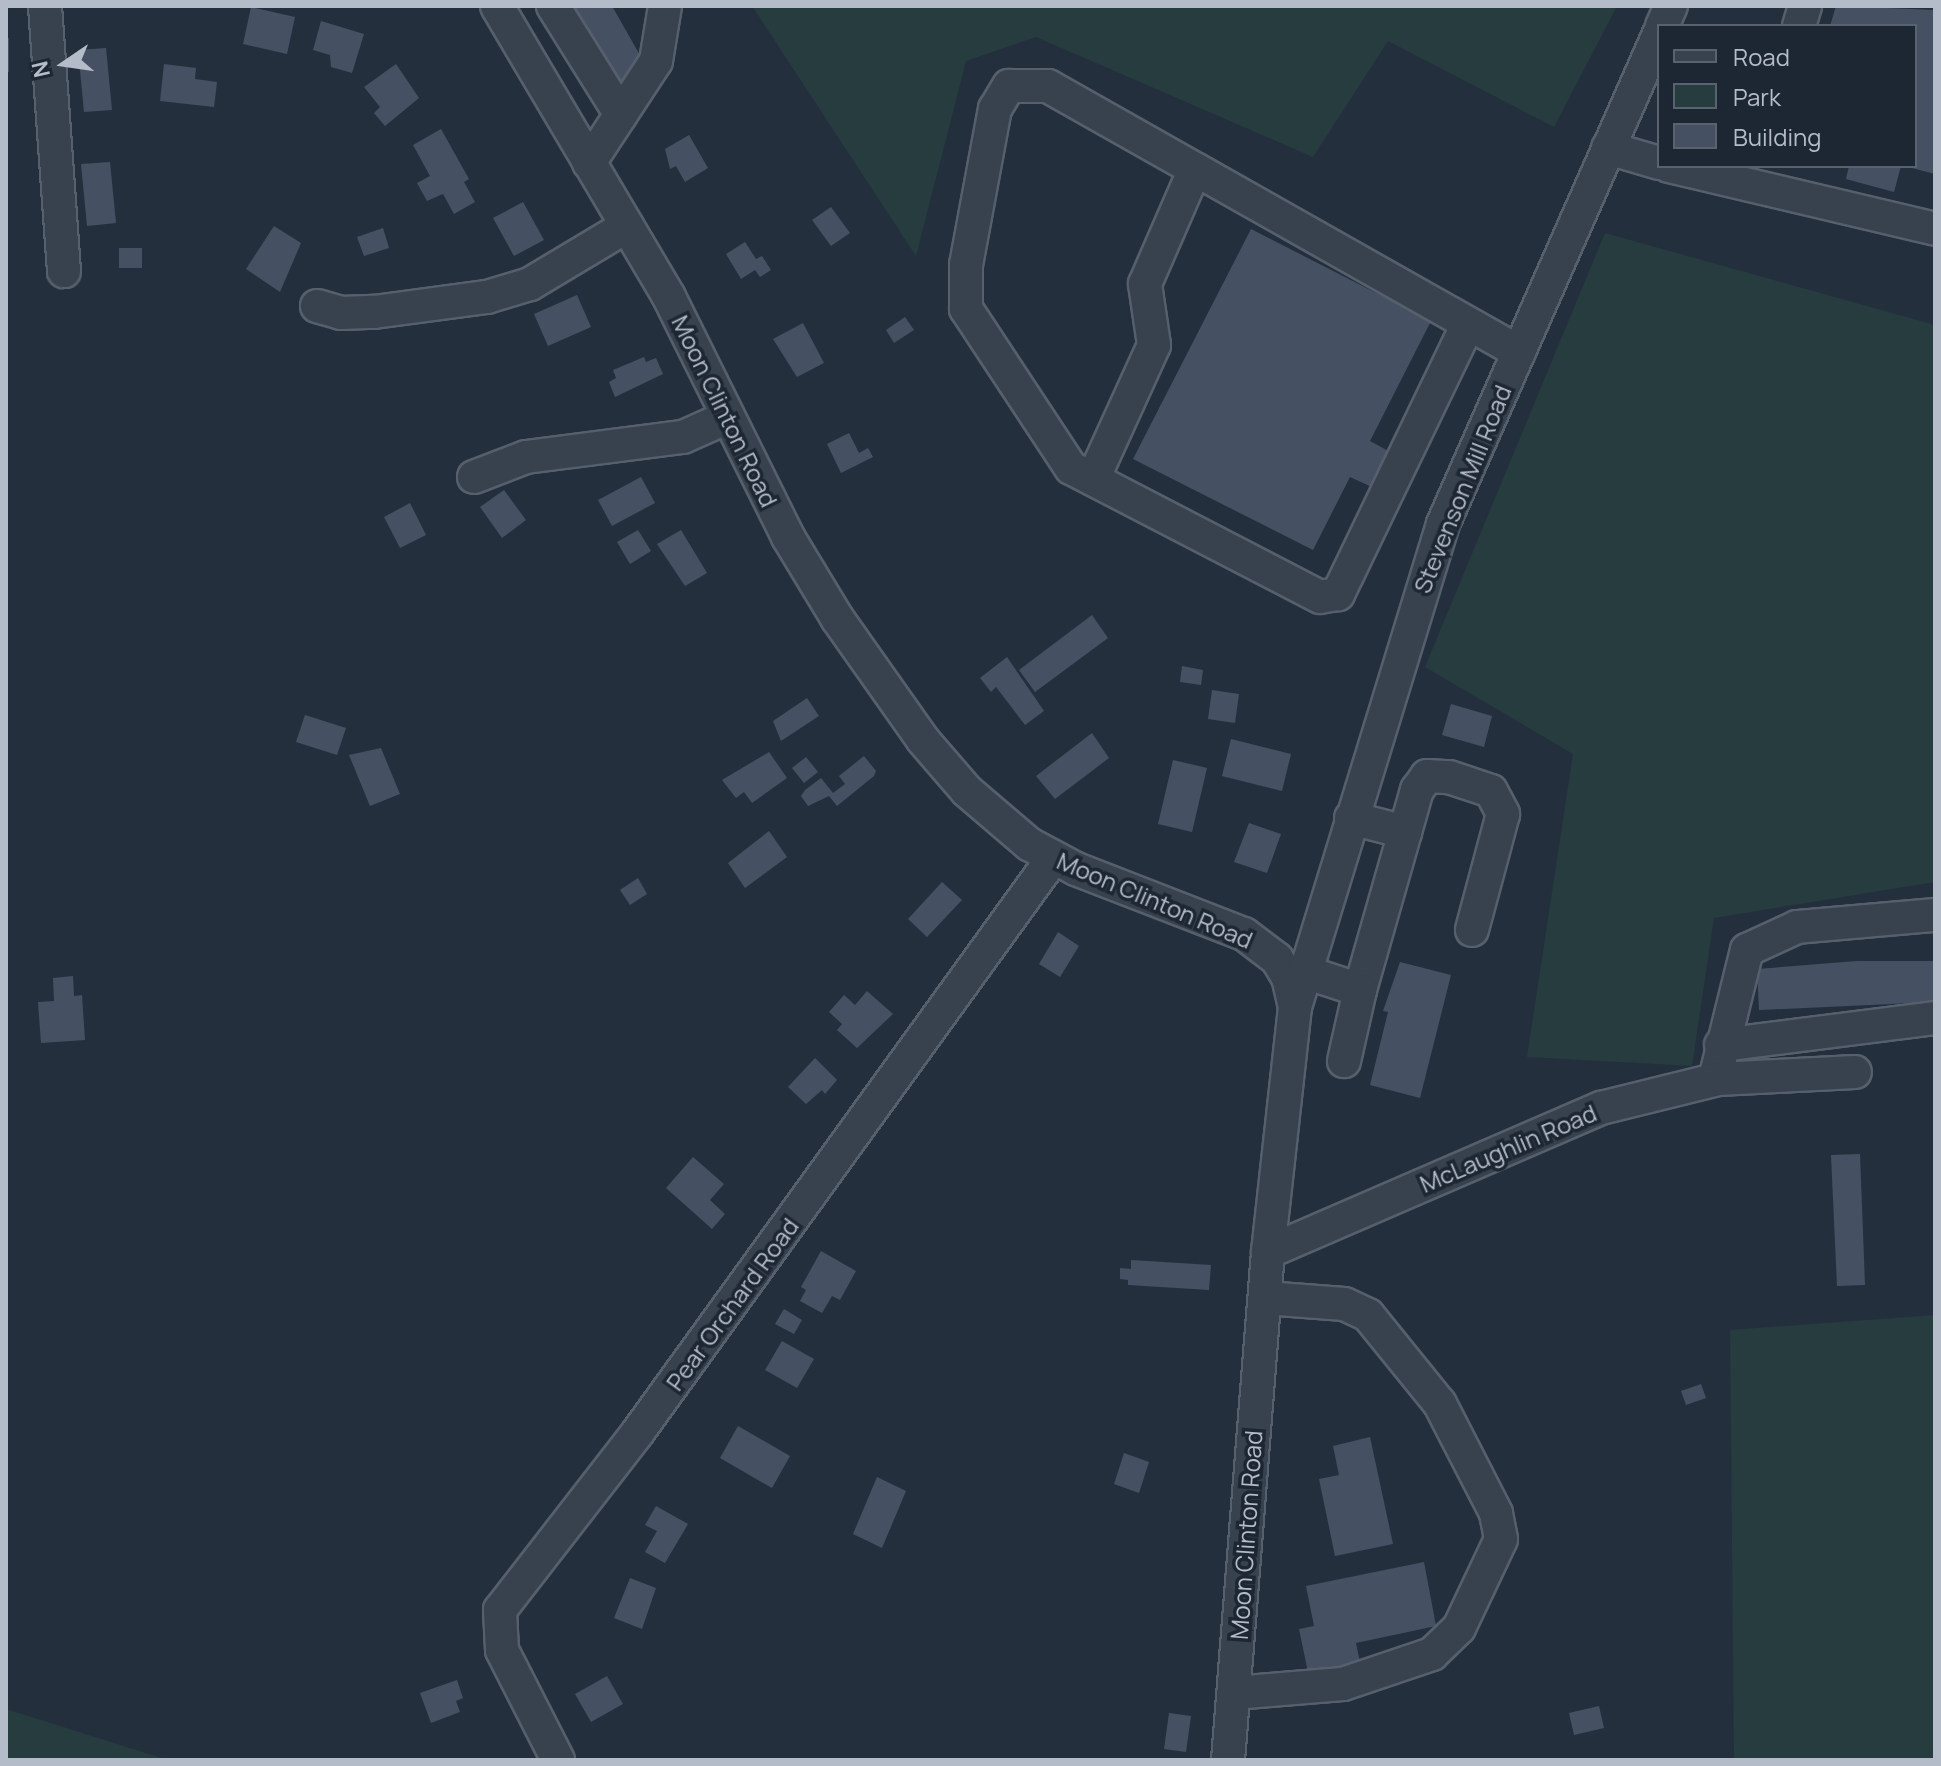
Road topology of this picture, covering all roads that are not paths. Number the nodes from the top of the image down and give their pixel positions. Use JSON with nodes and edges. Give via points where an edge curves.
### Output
{"nodes":[{"id":1,"x":45,"y":6,"type":"edge"},
{"id":2,"x":497,"y":6,"type":"edge"},
{"id":3,"x":553,"y":6,"type":"edge"},
{"id":4,"x":665,"y":6,"type":"edge"},
{"id":5,"x":1657,"y":38,"type":"edge"},
{"id":6,"x":621,"y":115,"type":"junction"},
{"id":7,"x":1608,"y":148,"type":"junction"},
{"id":8,"x":1657,"y":162,"type":"edge"},
{"id":9,"x":589,"y":163,"type":"junction"},
{"id":10,"x":1686,"y":168,"type":"edge"},
{"id":11,"x":1195,"y":169,"type":"junction"},
{"id":12,"x":1755,"y":176,"type":"edge"},
{"id":13,"x":627,"y":226,"type":"junction"},
{"id":14,"x":1935,"y":229,"type":"edge"},
{"id":15,"x":64,"y":271,"type":"dead end"},
{"id":16,"x":317,"y":306,"type":"dead end"},
{"id":17,"x":1468,"y":324,"type":"junction"},
{"id":18,"x":1519,"y":352,"type":"junction"},
{"id":19,"x":728,"y":417,"type":"junction"},
{"id":20,"x":474,"y":477,"type":"dead end"},
{"id":21,"x":1093,"y":479,"type":"junction"},
{"id":22,"x":1351,"y":818,"type":"junction"},
{"id":23,"x":1405,"y":832,"type":"junction"},
{"id":24,"x":1053,"y":858,"type":"junction"},
{"id":25,"x":1935,"y":915,"type":"edge"},
{"id":26,"x":1472,"y":930,"type":"dead end"},
{"id":27,"x":1305,"y":972,"type":"junction"},
{"id":28,"x":1360,"y":990,"type":"junction"},
{"id":29,"x":1295,"y":1007,"type":"junction"},
{"id":30,"x":1935,"y":1018,"type":"edge"},
{"id":31,"x":1721,"y":1045,"type":"junction"},
{"id":32,"x":1344,"y":1061,"type":"dead end"},
{"id":33,"x":1855,"y":1072,"type":"dead end"},
{"id":34,"x":1715,"y":1079,"type":"junction"},
{"id":35,"x":1268,"y":1252,"type":"junction"},
{"id":36,"x":1265,"y":1298,"type":"junction"},
{"id":37,"x":1234,"y":1693,"type":"junction"},
{"id":38,"x":558,"y":1760,"type":"edge"},
{"id":39,"x":1228,"y":1760,"type":"edge"}],
"edges":[{"from":1,"to":15,"type":"street"},
{"from":2,"to":9,"type":"street","name":"Moon Clinton Road"},
{"from":3,"to":6,"type":"street"},
{"from":4,"to":6,"type":"street","via":[[656,61]]},
{"from":5,"to":7,"type":"street","name":"Stevenson Mill Road"},
{"from":6,"to":9,"type":"street"},
{"from":7,"to":8,"type":"street"},
{"from":7,"to":18,"type":"street","name":"Stevenson Mill Road"},
{"from":9,"to":13,"type":"street","name":"Moon Clinton Road"},
{"from":10,"to":12,"type":"street"},
{"from":11,"to":17,"type":"street"},
{"from":11,"to":21,"type":"street","via":[[1145,284],[1154,345]]},
{"from":11,"to":21,"type":"street","via":[[1048,86],[1009,86],[995,109],[966,265],[966,309],[1071,468]]},
{"from":12,"to":14,"type":"street"},
{"from":13,"to":16,"type":"street","via":[[530,284],[487,297],[374,312],[341,313]]},
{"from":13,"to":19,"type":"street","name":"Moon Clinton Road"},
{"from":17,"to":18,"type":"street"},
{"from":17,"to":21,"type":"street","via":[[1338,594],[1320,597]]},
{"from":18,"to":22,"type":"street","name":"Stevenson Mill Road","via":[[1443,524]]},
{"from":19,"to":20,"type":"street","via":[[683,437],[526,457]]},
{"from":19,"to":24,"type":"street","name":"Moon Clinton Road","via":[[788,537],[837,618],[923,740],[985,808]]},
{"from":22,"to":23,"type":"street"},
{"from":22,"to":27,"type":"street","name":"Stevenson Mill Road"},
{"from":23,"to":26,"type":"street","via":[[1417,790],[1427,776],[1449,777],[1491,791],[1503,814]]},
{"from":23,"to":28,"type":"street"},
{"from":24,"to":29,"type":"street","name":"Moon Clinton Road","via":[[1261,944],[1288,977]]},
{"from":24,"to":38,"type":"street","name":"Pear Orchard Road","via":[[638,1432],[500,1610],[502,1650]]},
{"from":25,"to":31,"type":"street","via":[[1797,927],[1762,939],[1747,950]]},
{"from":27,"to":28,"type":"street"},
{"from":27,"to":29,"type":"street","name":"Stevenson Mill Road"},
{"from":28,"to":32,"type":"street"},
{"from":29,"to":35,"type":"street","name":"Moon Clinton Road"},
{"from":30,"to":31,"type":"street"},
{"from":31,"to":34,"type":"street"},
{"from":33,"to":34,"type":"street","name":"McLaughlin Road"},
{"from":34,"to":35,"type":"street","name":"McLaughlin Road","via":[[1569,1118]]},
{"from":35,"to":36,"type":"street","name":"Moon Clinton Road"},
{"from":36,"to":37,"type":"street","name":"Moon Clinton Road"},
{"from":36,"to":37,"type":"street","via":[[1344,1304],[1368,1315],[1440,1404],[1496,1513],[1501,1539],[1459,1628],[1432,1654],[1343,1684]]},
{"from":37,"to":39,"type":"street","name":"Moon Clinton Road"}]}
